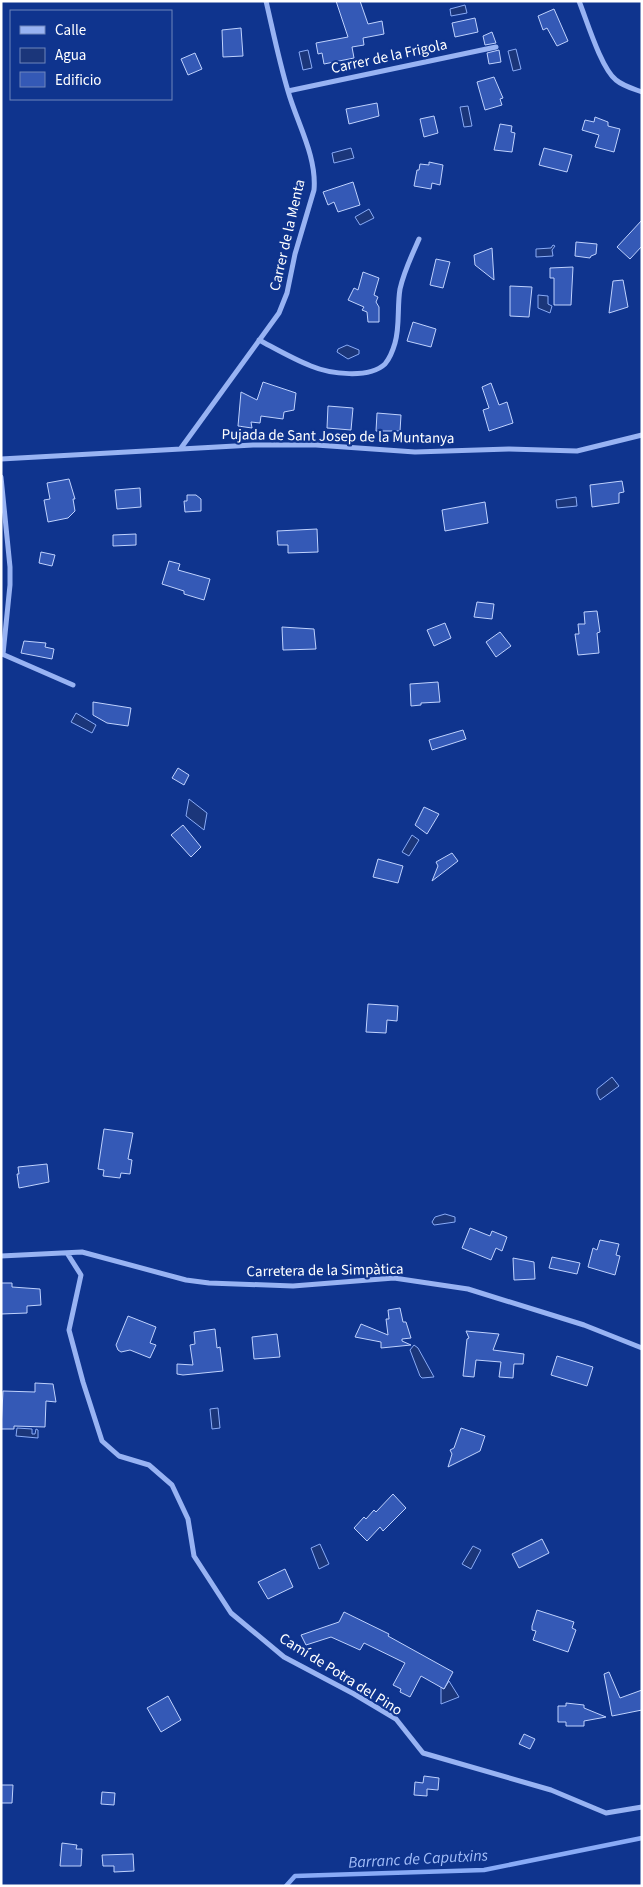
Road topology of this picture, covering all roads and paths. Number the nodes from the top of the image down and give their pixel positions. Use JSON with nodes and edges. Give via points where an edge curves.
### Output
{"nodes":[{"id":1,"x":266,"y":1,"type":"edge"},
{"id":2,"x":579,"y":1,"type":"edge"},
{"id":3,"x":496,"y":47,"type":"dead end"},
{"id":4,"x":288,"y":91,"type":"junction"},
{"id":5,"x":642,"y":92,"type":"edge"},
{"id":6,"x":419,"y":239,"type":"dead end"},
{"id":7,"x":259,"y":340,"type":"junction"},
{"id":8,"x":642,"y":435,"type":"edge"},
{"id":9,"x":181,"y":448,"type":"junction"},
{"id":10,"x":1,"y":459,"type":"edge"},
{"id":11,"x":1,"y":477,"type":"edge"},
{"id":12,"x":2,"y":654,"type":"edge"},
{"id":13,"x":73,"y":685,"type":"dead end"},
{"id":14,"x":67,"y":1253,"type":"junction"},
{"id":15,"x":1,"y":1256,"type":"edge"},
{"id":16,"x":642,"y":1348,"type":"edge"},
{"id":17,"x":642,"y":1807,"type":"edge"}],
"edges":[{"from":1,"to":4,"type":"street","name":"Carrer de la Menta"},
{"from":2,"to":5,"type":"street","via":[[610,73],[621,83]]},
{"from":3,"to":4,"type":"street","name":"Carrer de la Frigola"},
{"from":4,"to":7,"type":"street","name":"Carrer de la Menta","via":[[310,157],[314,190],[284,303]]},
{"from":6,"to":7,"type":"street","via":[[400,290],[396,341],[384,365],[354,373],[324,370]]},
{"from":7,"to":9,"type":"street","name":"Carrer de la Menta"},
{"from":8,"to":9,"type":"street","name":"Pujada de Sant Josep de la Muntanya","via":[[577,451],[415,452],[281,444]]},
{"from":9,"to":10,"type":"street","name":"Pujada de Sant Josep de la Muntanya"},
{"from":11,"to":12,"type":"street","via":[[10,567]]},
{"from":12,"to":13,"type":"street"},
{"from":14,"to":15,"type":"street","name":"Carretera de la Simpàtica"},
{"from":14,"to":16,"type":"street","name":"Carretera de la Simpàtica","via":[[82,1252],[186,1280],[292,1286],[394,1278],[468,1289],[584,1325]]},
{"from":14,"to":17,"type":"street","name":"Camí de Potra del Pino","via":[[80,1275],[69,1330],[102,1441],[119,1456],[149,1465],[172,1485],[188,1519],[194,1556],[232,1613],[284,1657],[396,1719],[423,1753],[551,1790],[606,1813]]}]}
